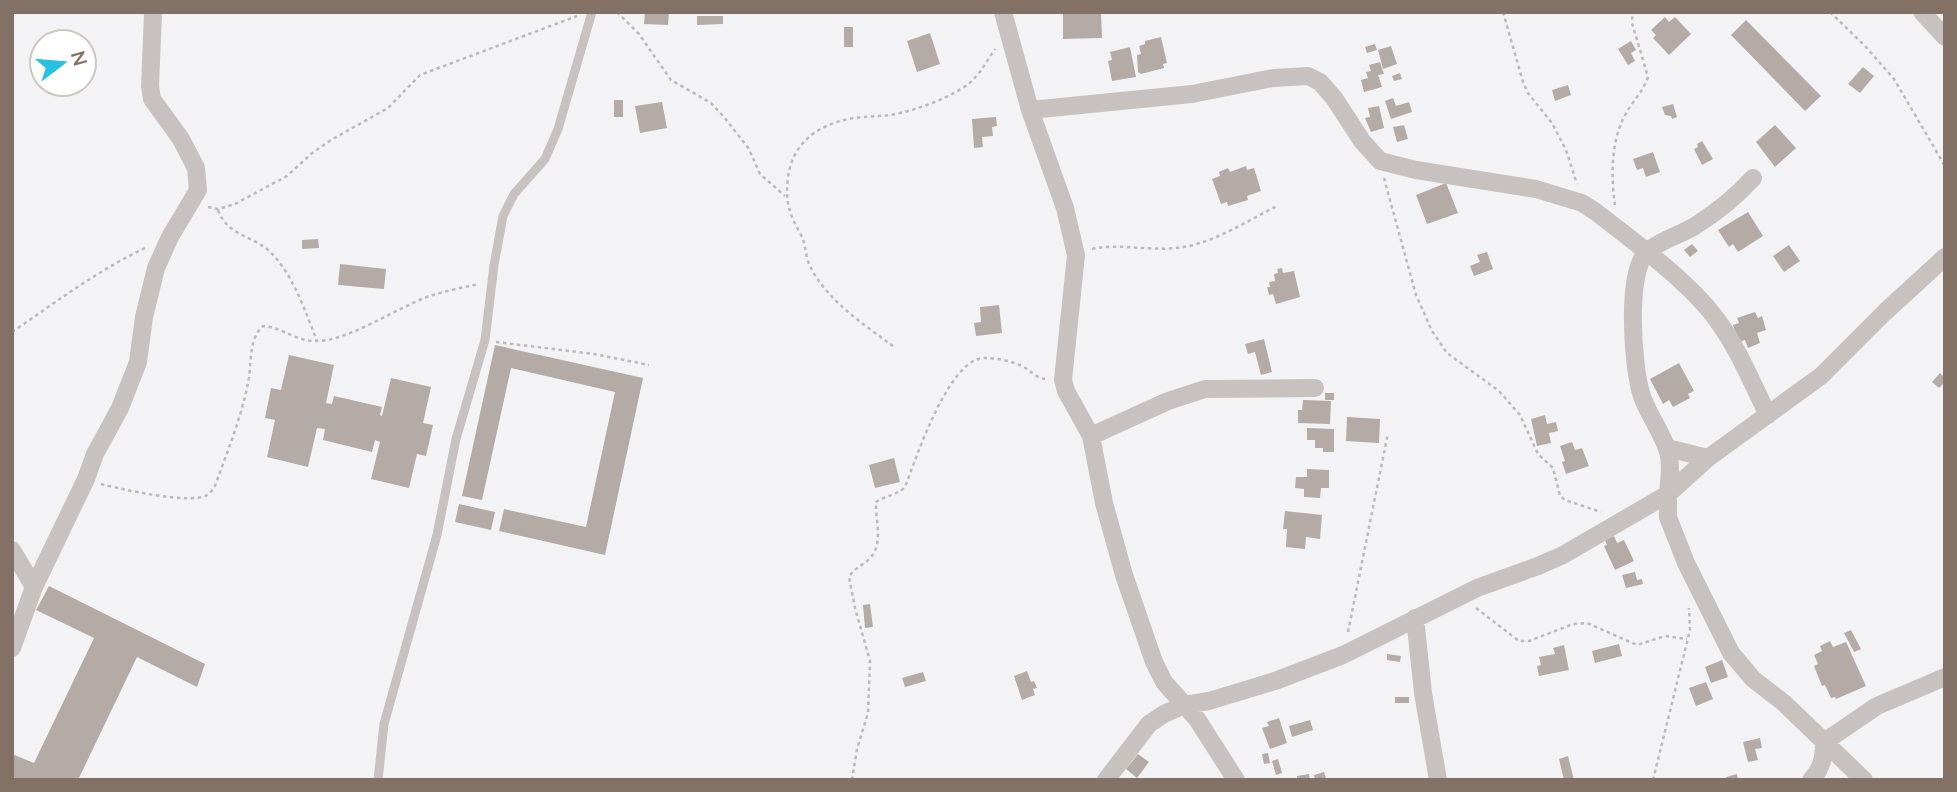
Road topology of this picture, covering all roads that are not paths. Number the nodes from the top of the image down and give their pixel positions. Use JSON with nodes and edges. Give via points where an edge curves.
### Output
{"nodes":[{"id":1,"x":148,"y":12,"type":"edge"},
{"id":2,"x":155,"y":12,"type":"edge"},
{"id":3,"x":590,"y":12,"type":"edge"},
{"id":4,"x":1922,"y":12,"type":"edge"},
{"id":5,"x":1005,"y":20,"type":"edge"},
{"id":6,"x":1945,"y":37,"type":"edge"},
{"id":7,"x":1030,"y":110,"type":"junction"},
{"id":8,"x":1753,"y":178,"type":"dead end"},
{"id":9,"x":1646,"y":252,"type":"junction"},
{"id":10,"x":1945,"y":257,"type":"edge"},
{"id":11,"x":1315,"y":388,"type":"dead end"},
{"id":12,"x":1768,"y":415,"type":"junction"},
{"id":13,"x":1091,"y":436,"type":"junction"},
{"id":14,"x":1667,"y":449,"type":"junction"},
{"id":15,"x":1708,"y":458,"type":"junction"},
{"id":16,"x":1668,"y":494,"type":"junction"},
{"id":17,"x":12,"y":550,"type":"edge"},
{"id":18,"x":34,"y":587,"type":"junction"},
{"id":19,"x":1415,"y":618,"type":"junction"},
{"id":20,"x":14,"y":639,"type":"edge"},
{"id":21,"x":1945,"y":677,"type":"edge"},
{"id":22,"x":1184,"y":705,"type":"junction"},
{"id":23,"x":1824,"y":742,"type":"junction"},
{"id":24,"x":379,"y":780,"type":"edge"},
{"id":25,"x":1106,"y":780,"type":"edge"},
{"id":26,"x":1236,"y":780,"type":"edge"},
{"id":27,"x":1438,"y":780,"type":"edge"},
{"id":28,"x":1811,"y":780,"type":"edge"},
{"id":29,"x":1864,"y":780,"type":"edge"}],
"edges":[{"from":1,"to":2,"type":"street"},
{"from":2,"to":18,"type":"street","via":[[152,99],[196,168],[198,190],[156,268],[138,362],[120,408]]},
{"from":3,"to":24,"type":"lane","via":[[558,129],[545,159],[514,194],[503,216],[485,340],[384,724]]},
{"from":4,"to":6,"type":"street"},
{"from":5,"to":7,"type":"street"},
{"from":7,"to":9,"type":"street","via":[[1192,94],[1308,76],[1334,98],[1380,161],[1536,189],[1582,203]]},
{"from":7,"to":13,"type":"street","via":[[1065,208],[1076,255],[1063,380]]},
{"from":8,"to":9,"type":"street","via":[[1734,200]]},
{"from":9,"to":12,"type":"street","via":[[1716,317]]},
{"from":9,"to":14,"type":"street","via":[[1633,300],[1637,375]]},
{"from":10,"to":12,"type":"street","via":[[1821,376]]},
{"from":11,"to":13,"type":"street","via":[[1205,390],[1168,401]]},
{"from":12,"to":15,"type":"street"},
{"from":13,"to":22,"type":"street","via":[[1124,575],[1154,662]]},
{"from":14,"to":15,"type":"street"},
{"from":14,"to":16,"type":"street","via":[[1671,465]]},
{"from":15,"to":16,"type":"street"},
{"from":16,"to":19,"type":"street","via":[[1563,555]]},
{"from":16,"to":23,"type":"street","via":[[1668,517],[1681,552],[1731,653],[1753,679]]},
{"from":17,"to":18,"type":"street"},
{"from":18,"to":20,"type":"street"},
{"from":19,"to":22,"type":"street","via":[[1343,655],[1275,681]]},
{"from":19,"to":27,"type":"street"},
{"from":21,"to":23,"type":"street","via":[[1877,706]]},
{"from":22,"to":25,"type":"street","via":[[1149,724]]},
{"from":22,"to":26,"type":"street"},
{"from":23,"to":28,"type":"street","via":[[1824,760]]},
{"from":23,"to":29,"type":"street"}]}
